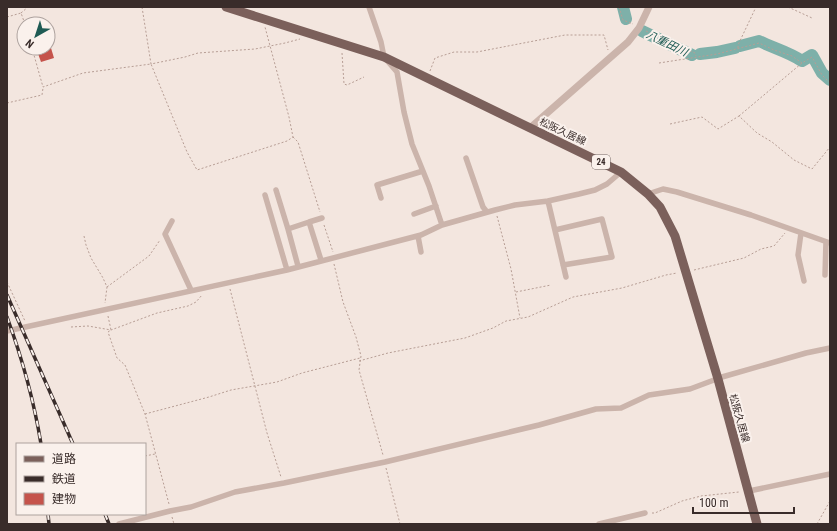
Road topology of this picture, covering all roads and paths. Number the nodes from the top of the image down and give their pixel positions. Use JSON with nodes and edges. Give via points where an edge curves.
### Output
{"nodes":[{"id":1,"x":28,"y":7,"type":"edge"},
{"id":2,"x":142,"y":7,"type":"edge"},
{"id":3,"x":226,"y":7,"type":"edge"},
{"id":4,"x":369,"y":7,"type":"edge"},
{"id":5,"x":619,"y":7,"type":"edge"},
{"id":6,"x":649,"y":7,"type":"edge"},
{"id":7,"x":756,"y":7,"type":"edge"},
{"id":8,"x":788,"y":7,"type":"edge"},
{"id":9,"x":21,"y":13,"type":"junction"},
{"id":10,"x":7,"y":16,"type":"edge"},
{"id":11,"x":22,"y":16,"type":"edge"},
{"id":12,"x":262,"y":18,"type":"junction"},
{"id":13,"x":812,"y":18,"type":"dead end"},
{"id":14,"x":639,"y":28,"type":"junction"},
{"id":15,"x":305,"y":32,"type":"junction"},
{"id":16,"x":341,"y":43,"type":"junction"},
{"id":17,"x":270,"y":46,"type":"junction"},
{"id":18,"x":738,"y":48,"type":"junction"},
{"id":19,"x":34,"y":56,"type":"edge"},
{"id":20,"x":384,"y":57,"type":"junction"},
{"id":21,"x":696,"y":57,"type":"junction"},
{"id":22,"x":610,"y":59,"type":"junction"},
{"id":23,"x":659,"y":63,"type":"dead end"},
{"id":24,"x":802,"y":63,"type":"junction"},
{"id":25,"x":151,"y":64,"type":"junction"},
{"id":26,"x":364,"y":76,"type":"dead end"},
{"id":27,"x":427,"y":78,"type":"junction"},
{"id":28,"x":830,"y":83,"type":"edge"},
{"id":29,"x":43,"y":87,"type":"junction"},
{"id":30,"x":7,"y":103,"type":"edge"},
{"id":31,"x":740,"y":116,"type":"junction"},
{"id":32,"x":670,"y":124,"type":"dead end"},
{"id":33,"x":530,"y":128,"type":"junction"},
{"id":34,"x":293,"y":137,"type":"junction"},
{"id":35,"x":830,"y":147,"type":"edge"},
{"id":36,"x":466,"y":158,"type":"dead end"},
{"id":37,"x":423,"y":171,"type":"junction"},
{"id":38,"x":621,"y":172,"type":"junction"},
{"id":39,"x":276,"y":190,"type":"dead end"},
{"id":40,"x":648,"y":194,"type":"junction"},
{"id":41,"x":265,"y":195,"type":"dead end"},
{"id":42,"x":381,"y":198,"type":"dead end"},
{"id":43,"x":548,"y":201,"type":"junction"},
{"id":44,"x":436,"y":206,"type":"junction"},
{"id":45,"x":495,"y":210,"type":"junction"},
{"id":46,"x":487,"y":212,"type":"junction"},
{"id":47,"x":414,"y":214,"type":"dead end"},
{"id":48,"x":322,"y":218,"type":"junction"},
{"id":49,"x":172,"y":221,"type":"dead end"},
{"id":50,"x":310,"y":222,"type":"junction"},
{"id":51,"x":442,"y":225,"type":"junction"},
{"id":52,"x":288,"y":229,"type":"junction"},
{"id":53,"x":789,"y":229,"type":"junction"},
{"id":54,"x":555,"y":230,"type":"junction"},
{"id":55,"x":800,"y":233,"type":"junction"},
{"id":56,"x":165,"y":234,"type":"junction"},
{"id":57,"x":84,"y":236,"type":"dead end"},
{"id":58,"x":418,"y":236,"type":"junction"},
{"id":59,"x":828,"y":242,"type":"edge"},
{"id":60,"x":421,"y":252,"type":"dead end"},
{"id":61,"x":332,"y":257,"type":"junction"},
{"id":62,"x":321,"y":260,"type":"junction"},
{"id":63,"x":563,"y":265,"type":"junction"},
{"id":64,"x":298,"y":266,"type":"junction"},
{"id":65,"x":287,"y":270,"type":"junction"},
{"id":66,"x":687,"y":272,"type":"junction"},
{"id":67,"x":825,"y":275,"type":"dead end"},
{"id":68,"x":566,"y":277,"type":"dead end"},
{"id":69,"x":804,"y":281,"type":"dead end"},
{"id":70,"x":7,"y":282,"type":"edge"},
{"id":71,"x":228,"y":283,"type":"junction"},
{"id":72,"x":551,"y":285,"type":"dead end"},
{"id":73,"x":107,"y":287,"type":"junction"},
{"id":74,"x":206,"y":287,"type":"junction"},
{"id":75,"x":191,"y":290,"type":"junction"},
{"id":76,"x":515,"y":292,"type":"junction"},
{"id":77,"x":107,"y":309,"type":"junction"},
{"id":78,"x":520,"y":318,"type":"junction"},
{"id":79,"x":28,"y":326,"type":"junction"},
{"id":80,"x":71,"y":327,"type":"dead end"},
{"id":81,"x":111,"y":330,"type":"junction"},
{"id":82,"x":7,"y":331,"type":"edge"},
{"id":83,"x":830,"y":348,"type":"edge"},
{"id":84,"x":361,"y":358,"type":"junction"},
{"id":85,"x":360,"y":361,"type":"junction"},
{"id":86,"x":718,"y":379,"type":"junction"},
{"id":87,"x":254,"y":386,"type":"junction"},
{"id":88,"x":146,"y":414,"type":"junction"},
{"id":89,"x":155,"y":454,"type":"junction"},
{"id":90,"x":146,"y":456,"type":"edge"},
{"id":91,"x":385,"y":462,"type":"junction"},
{"id":92,"x":830,"y":474,"type":"edge"},
{"id":93,"x":284,"y":483,"type":"junction"},
{"id":94,"x":749,"y":491,"type":"junction"},
{"id":95,"x":830,"y":501,"type":"edge"},
{"id":96,"x":170,"y":511,"type":"junction"},
{"id":97,"x":645,"y":513,"type":"joint"},
{"id":98,"x":119,"y":524,"type":"edge"},
{"id":99,"x":174,"y":524,"type":"edge"},
{"id":100,"x":400,"y":524,"type":"edge"},
{"id":101,"x":599,"y":524,"type":"edge"},
{"id":102,"x":757,"y":524,"type":"edge"},
{"id":103,"x":817,"y":524,"type":"edge"}],
"edges":[{"from":1,"to":9,"type":"path"},
{"from":2,"to":25,"type":"path"},
{"from":3,"to":12,"type":"main road","name":"松阪久居線","number":"24"},
{"from":4,"to":20,"type":"street"},
{"from":5,"to":14,"type":"path","via":[[623,20]]},
{"from":6,"to":14,"type":"street"},
{"from":7,"to":18,"type":"path"},
{"from":8,"to":13,"type":"path"},
{"from":9,"to":10,"type":"path"},
{"from":9,"to":11,"type":"path"},
{"from":12,"to":15,"type":"main road","name":"松阪久居線","number":"24"},
{"from":12,"to":17,"type":"path"},
{"from":14,"to":21,"type":"path","via":[[695,53]]},
{"from":14,"to":22,"type":"street"},
{"from":15,"to":16,"type":"main road","name":"松阪久居線","number":"24"},
{"from":15,"to":17,"type":"path","via":[[300,39]]},
{"from":16,"to":20,"type":"main road","name":"松阪久居線","number":"24"},
{"from":16,"to":26,"type":"path","via":[[344,84],[348,85]]},
{"from":17,"to":25,"type":"path","via":[[198,53]]},
{"from":17,"to":34,"type":"path"},
{"from":18,"to":21,"type":"path"},
{"from":18,"to":24,"type":"path","via":[[759,43],[792,56]]},
{"from":19,"to":29,"type":"path"},
{"from":20,"to":27,"type":"main road","name":"松阪久居線","number":"24"},
{"from":20,"to":37,"type":"street","via":[[398,72],[412,144]]},
{"from":21,"to":23,"type":"path"},
{"from":22,"to":27,"type":"path","via":[[604,36],[565,35],[477,52],[454,52],[441,56],[435,58]]},
{"from":22,"to":33,"type":"street"},
{"from":24,"to":28,"type":"path","via":[[812,58]]},
{"from":24,"to":31,"type":"path"},
{"from":25,"to":29,"type":"path","via":[[83,74]]},
{"from":25,"to":34,"type":"path","via":[[196,170]]},
{"from":27,"to":33,"type":"main road","name":"松阪久居線","number":"24"},
{"from":29,"to":30,"type":"path","via":[[42,95]]},
{"from":31,"to":32,"type":"path","via":[[718,129],[702,117]]},
{"from":31,"to":35,"type":"path","via":[[757,133],[794,160],[812,169]]},
{"from":33,"to":38,"type":"main road","name":"松阪久居線","number":"24"},
{"from":34,"to":48,"type":"path","via":[[298,142]]},
{"from":36,"to":46,"type":"street"},
{"from":37,"to":42,"type":"street","via":[[377,185]]},
{"from":37,"to":44,"type":"street"},
{"from":38,"to":40,"type":"main road","name":"松阪久居線","number":"24"},
{"from":38,"to":43,"type":"street","via":[[595,190]]},
{"from":39,"to":52,"type":"street"},
{"from":40,"to":53,"type":"street","via":[[663,189],[678,192]]},
{"from":40,"to":66,"type":"main road","name":"松阪久居線","number":"24","via":[[660,207],[675,236]]},
{"from":41,"to":65,"type":"street"},
{"from":43,"to":45,"type":"street"},
{"from":43,"to":54,"type":"street"},
{"from":44,"to":47,"type":"street"},
{"from":44,"to":51,"type":"street"},
{"from":45,"to":46,"type":"street"},
{"from":45,"to":76,"type":"path"},
{"from":46,"to":51,"type":"street"},
{"from":48,"to":50,"type":"street"},
{"from":48,"to":61,"type":"path","via":[[334,255]]},
{"from":49,"to":56,"type":"street"},
{"from":50,"to":52,"type":"street"},
{"from":50,"to":62,"type":"street"},
{"from":51,"to":58,"type":"street"},
{"from":52,"to":64,"type":"street"},
{"from":53,"to":55,"type":"street"},
{"from":53,"to":66,"type":"path","via":[[774,246],[761,249],[744,258]]},
{"from":54,"to":63,"type":"street"},
{"from":54,"to":63,"type":"street","via":[[602,219],[612,257]]},
{"from":55,"to":59,"type":"street"},
{"from":55,"to":69,"type":"street","via":[[798,255]]},
{"from":56,"to":73,"type":"path","via":[[149,256]]},
{"from":56,"to":75,"type":"street"},
{"from":57,"to":73,"type":"path","via":[[91,258]]},
{"from":58,"to":60,"type":"street"},
{"from":58,"to":61,"type":"street"},
{"from":59,"to":67,"type":"street"},
{"from":61,"to":62,"type":"street"},
{"from":61,"to":84,"type":"path"},
{"from":62,"to":64,"type":"street"},
{"from":63,"to":68,"type":"street"},
{"from":64,"to":65,"type":"street"},
{"from":65,"to":71,"type":"street"},
{"from":66,"to":78,"type":"path","via":[[573,297],[528,317]]},
{"from":66,"to":86,"type":"main road","name":"松阪久居線","number":"24"},
{"from":70,"to":79,"type":"path"},
{"from":71,"to":74,"type":"street"},
{"from":71,"to":87,"type":"path"},
{"from":72,"to":76,"type":"path"},
{"from":73,"to":77,"type":"path"},
{"from":74,"to":75,"type":"street"},
{"from":74,"to":81,"type":"path","via":[[196,302],[188,306],[158,313]]},
{"from":75,"to":77,"type":"street"},
{"from":76,"to":78,"type":"path"},
{"from":77,"to":79,"type":"street"},
{"from":77,"to":81,"type":"path"},
{"from":78,"to":85,"type":"path","via":[[465,338]]},
{"from":79,"to":82,"type":"street"},
{"from":80,"to":81,"type":"path","via":[[88,326]]},
{"from":81,"to":88,"type":"path","via":[[108,332],[117,358],[125,365]]},
{"from":83,"to":86,"type":"street"},
{"from":84,"to":85,"type":"path"},
{"from":84,"to":87,"type":"path"},
{"from":85,"to":91,"type":"path","via":[[359,370]]},
{"from":86,"to":91,"type":"street","via":[[690,389],[649,395],[621,408],[596,409]]},
{"from":86,"to":94,"type":"main road","name":"松阪久居線","number":"24"},
{"from":87,"to":88,"type":"path"},
{"from":87,"to":93,"type":"path"},
{"from":88,"to":89,"type":"path"},
{"from":89,"to":90,"type":"path"},
{"from":89,"to":96,"type":"path"},
{"from":91,"to":93,"type":"street"},
{"from":91,"to":100,"type":"path"},
{"from":92,"to":94,"type":"street"},
{"from":93,"to":96,"type":"street","via":[[235,492],[191,507]]},
{"from":94,"to":97,"type":"path","via":[[701,496],[655,513]]},
{"from":94,"to":102,"type":"main road","name":"松阪久居線","number":"24"},
{"from":95,"to":103,"type":"path"},
{"from":96,"to":98,"type":"street"},
{"from":96,"to":99,"type":"path"},
{"from":97,"to":101,"type":"street"}]}
